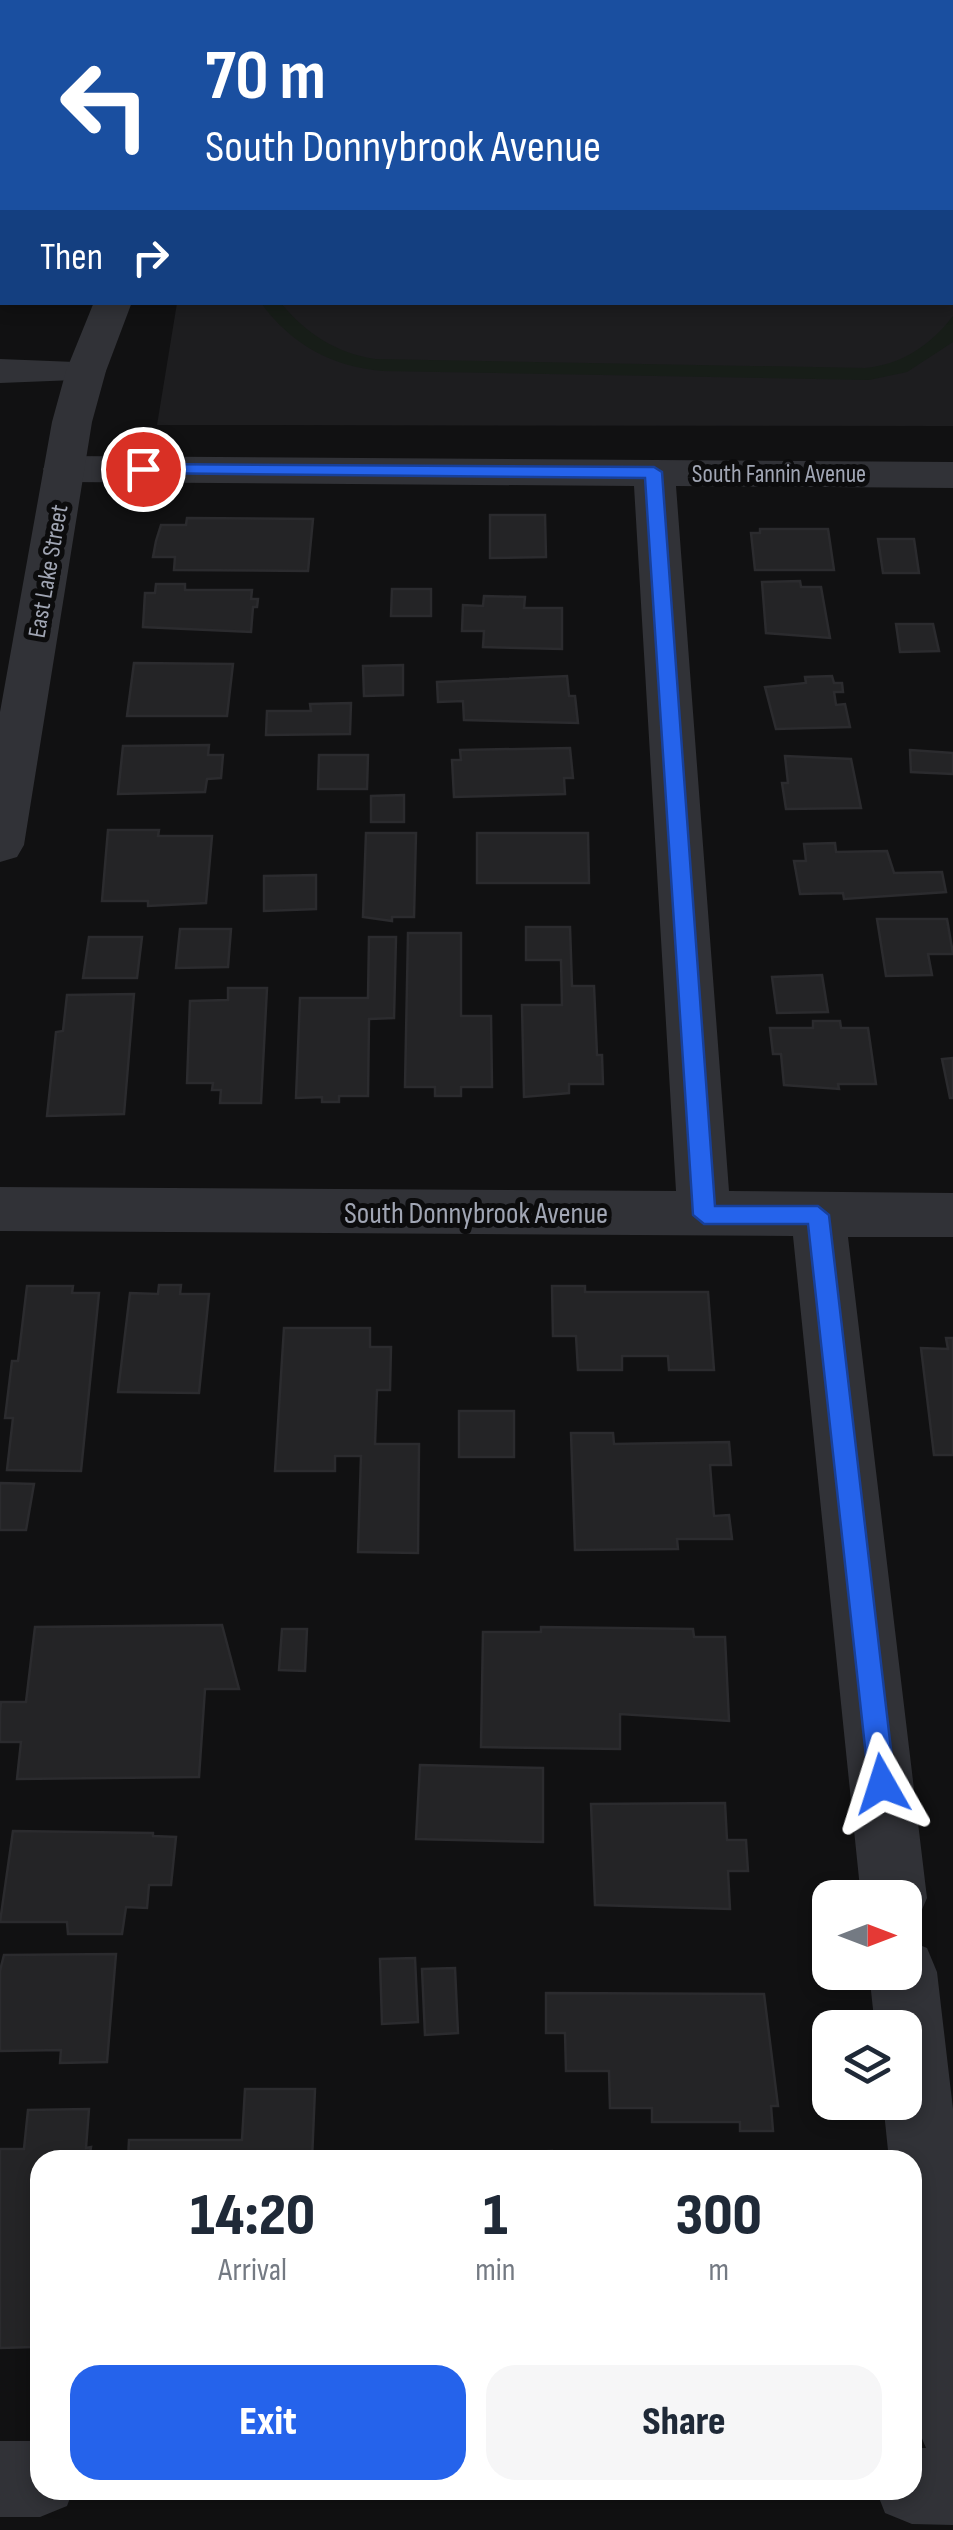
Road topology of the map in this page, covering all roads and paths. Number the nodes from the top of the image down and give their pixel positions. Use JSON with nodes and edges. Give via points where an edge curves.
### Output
{"nodes":[{"id":1,"x":111,"y":305,"type":"edge"},
{"id":2,"x":0,"y":371,"type":"edge"},
{"id":3,"x":86,"y":372,"type":"junction"},
{"id":4,"x":64,"y":469,"type":"junction"},
{"id":5,"x":654,"y":472,"type":"junction"},
{"id":6,"x":953,"y":475,"type":"edge"},
{"id":7,"x":0,"y":845,"type":"edge"},
{"id":8,"x":0,"y":1209,"type":"edge"},
{"id":9,"x":704,"y":1215,"type":"junction"},
{"id":10,"x":818,"y":1215,"type":"junction"},
{"id":11,"x":953,"y":1215,"type":"edge"},
{"id":12,"x":892,"y":1880,"type":"edge"},
{"id":13,"x":905,"y":1990,"type":"edge"},
{"id":14,"x":953,"y":2422,"type":"edge"},
{"id":15,"x":0,"y":2479,"type":"edge"},
{"id":16,"x":30,"y":2479,"type":"edge"},
{"id":17,"x":922,"y":2486,"type":"edge"},
{"id":18,"x":953,"y":2487,"type":"edge"}],
"edges":[{"from":1,"to":3,"type":"street","name":"East Lake Street"},
{"from":2,"to":3,"type":"street"},
{"from":3,"to":4,"type":"street","name":"East Lake Street"},
{"from":4,"to":5,"type":"street","name":"South Fannin Avenue"},
{"from":4,"to":7,"type":"street","name":"East Lake Street"},
{"from":5,"to":6,"type":"street","name":"South Fannin Avenue"},
{"from":5,"to":9,"type":"street"},
{"from":8,"to":9,"type":"street","name":"South Donnybrook Avenue"},
{"from":9,"to":10,"type":"street","name":"South Donnybrook Avenue"},
{"from":10,"to":11,"type":"street","name":"South Donnybrook Avenue"},
{"from":10,"to":12,"type":"street"},
{"from":13,"to":14,"type":"street"},
{"from":15,"to":16,"type":"street"},
{"from":17,"to":18,"type":"street"}]}
